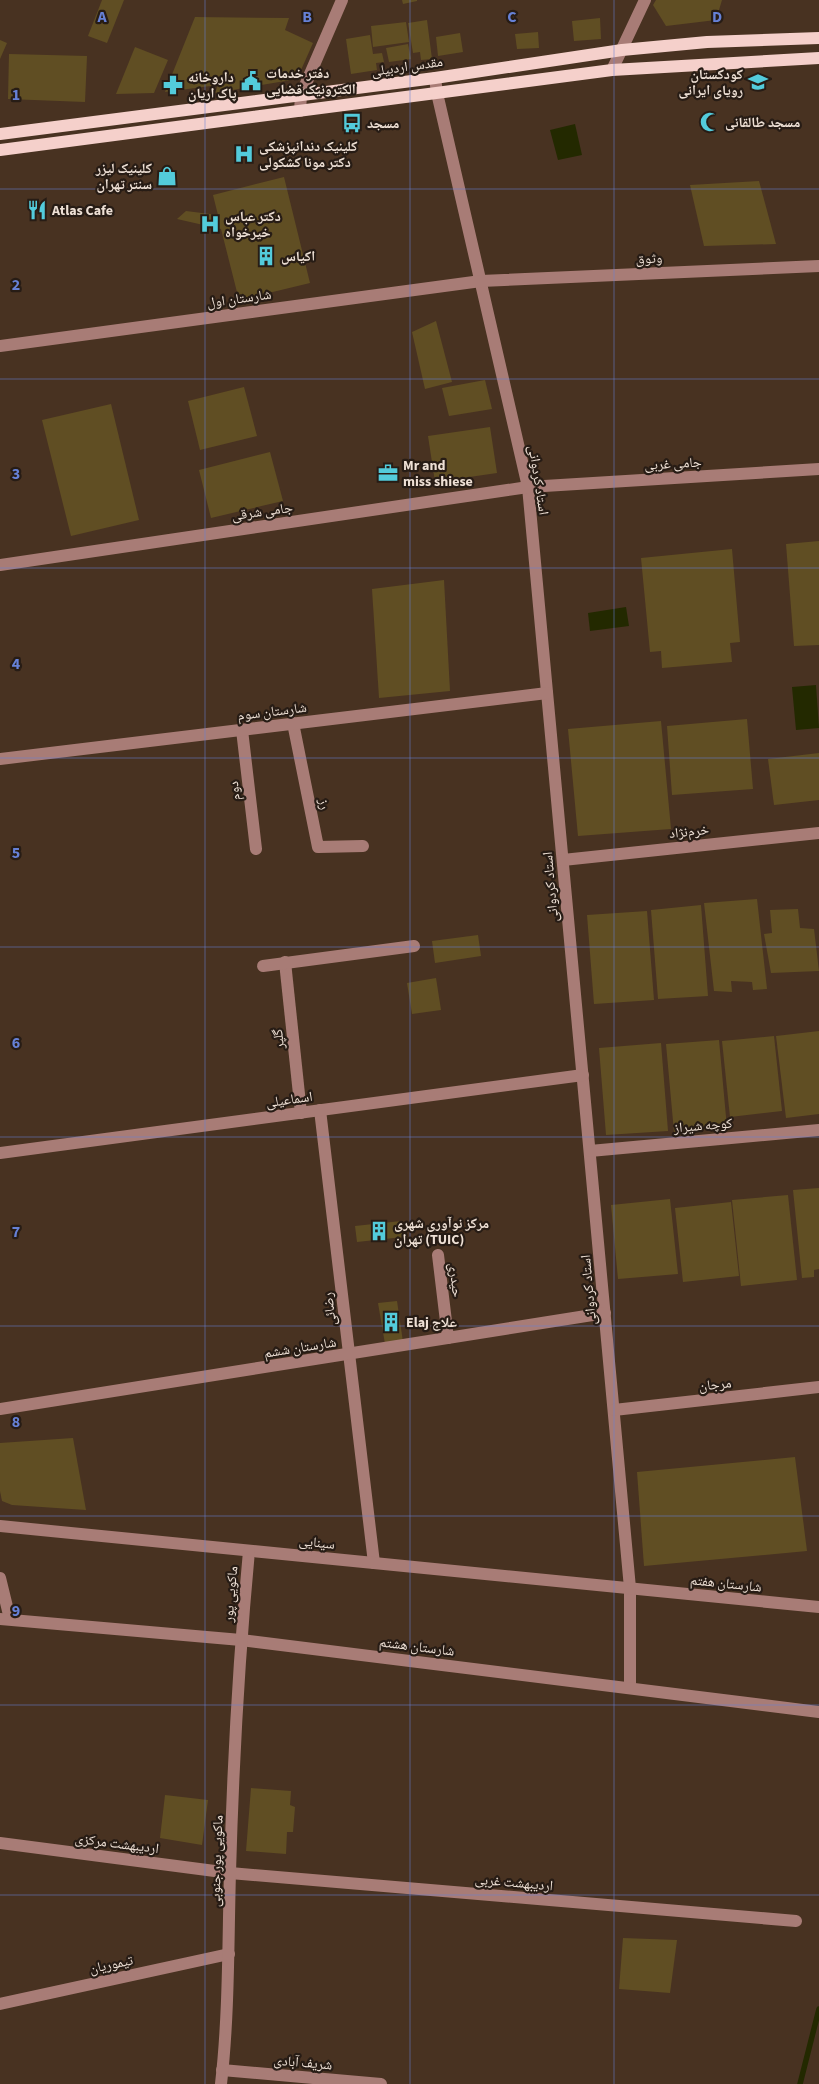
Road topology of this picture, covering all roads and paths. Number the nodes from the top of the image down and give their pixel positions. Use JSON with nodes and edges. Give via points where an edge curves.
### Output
{"nodes":[{"id":1,"x":342,"y":0,"type":"edge"},
{"id":2,"x":645,"y":0,"type":"edge"},
{"id":3,"x":819,"y":38,"type":"edge"},
{"id":4,"x":622,"y":50,"type":"junction"},
{"id":5,"x":819,"y":58,"type":"edge"},
{"id":6,"x":612,"y":70,"type":"junction"},
{"id":7,"x":435,"y":78,"type":"junction"},
{"id":8,"x":437,"y":93,"type":"junction"},
{"id":9,"x":301,"y":95,"type":"junction"},
{"id":10,"x":300,"y":111,"type":"junction"},
{"id":11,"x":0,"y":134,"type":"edge"},
{"id":12,"x":0,"y":150,"type":"edge"},
{"id":13,"x":819,"y":266,"type":"edge"},
{"id":14,"x":481,"y":281,"type":"junction"},
{"id":15,"x":0,"y":346,"type":"edge"},
{"id":16,"x":819,"y":469,"type":"edge"},
{"id":17,"x":528,"y":487,"type":"junction"},
{"id":18,"x":0,"y":565,"type":"edge"},
{"id":19,"x":547,"y":692,"type":"junction"},
{"id":20,"x":293,"y":724,"type":"junction"},
{"id":21,"x":242,"y":730,"type":"junction"},
{"id":22,"x":0,"y":759,"type":"edge"},
{"id":23,"x":819,"y":832,"type":"edge"},
{"id":24,"x":363,"y":846,"type":"dead end"},
{"id":25,"x":256,"y":849,"type":"dead end"},
{"id":26,"x":563,"y":860,"type":"junction"},
{"id":27,"x":414,"y":946,"type":"dead end"},
{"id":28,"x":285,"y":962,"type":"junction"},
{"id":29,"x":263,"y":966,"type":"dead end"},
{"id":30,"x":583,"y":1075,"type":"junction"},
{"id":31,"x":320,"y":1110,"type":"junction"},
{"id":32,"x":301,"y":1113,"type":"junction"},
{"id":33,"x":819,"y":1130,"type":"edge"},
{"id":34,"x":590,"y":1150,"type":"junction"},
{"id":35,"x":0,"y":1153,"type":"edge"},
{"id":36,"x":438,"y":1255,"type":"dead end"},
{"id":37,"x":605,"y":1314,"type":"junction"},
{"id":38,"x":448,"y":1338,"type":"junction"},
{"id":39,"x":349,"y":1354,"type":"junction"},
{"id":40,"x":819,"y":1387,"type":"edge"},
{"id":41,"x":0,"y":1409,"type":"edge"},
{"id":42,"x":614,"y":1410,"type":"junction"},
{"id":43,"x":0,"y":1526,"type":"edge"},
{"id":44,"x":249,"y":1551,"type":"junction"},
{"id":45,"x":374,"y":1563,"type":"junction"},
{"id":46,"x":0,"y":1578,"type":"edge"},
{"id":47,"x":630,"y":1588,"type":"junction"},
{"id":48,"x":819,"y":1607,"type":"edge"},
{"id":49,"x":5,"y":1619,"type":"edge"},
{"id":50,"x":241,"y":1640,"type":"junction"},
{"id":51,"x":630,"y":1687,"type":"junction"},
{"id":52,"x":819,"y":1712,"type":"edge"},
{"id":53,"x":0,"y":1843,"type":"edge"},
{"id":54,"x":230,"y":1873,"type":"junction"},
{"id":55,"x":796,"y":1921,"type":"dead end"},
{"id":56,"x":229,"y":1954,"type":"junction"},
{"id":57,"x":0,"y":2004,"type":"edge"},
{"id":58,"x":222,"y":2070,"type":"junction"},
{"id":59,"x":220,"y":2084,"type":"edge"},
{"id":60,"x":381,"y":2084,"type":"edge"}],
"edges":[{"from":1,"to":9,"type":"street"},
{"from":2,"to":4,"type":"street"},
{"from":3,"to":4,"type":"main road","name":"مقدس اردبیلی","via":[[707,42]]},
{"from":4,"to":6,"type":"street"},
{"from":4,"to":7,"type":"main road","name":"مقدس اردبیلی"},
{"from":5,"to":6,"type":"main road"},
{"from":6,"to":8,"type":"main road"},
{"from":7,"to":8,"type":"street","name":"استاد کردوانی"},
{"from":7,"to":9,"type":"main road","name":"مقدس اردبیلی"},
{"from":8,"to":10,"type":"main road"},
{"from":8,"to":14,"type":"street","name":"استاد کردوانی"},
{"from":9,"to":10,"type":"street"},
{"from":9,"to":11,"type":"main road","name":"مقدس اردبیلی"},
{"from":10,"to":12,"type":"main road"},
{"from":13,"to":14,"type":"street","name":"وثوق"},
{"from":14,"to":15,"type":"street","name":"شارستان اول"},
{"from":14,"to":17,"type":"street","name":"استاد کردوانی"},
{"from":16,"to":17,"type":"street","name":"جامی غربی"},
{"from":17,"to":18,"type":"street","name":"جامی شرقی"},
{"from":17,"to":19,"type":"street","name":"استاد کردوانی"},
{"from":19,"to":20,"type":"street","name":"شارستان سوم"},
{"from":19,"to":26,"type":"street","name":"استاد کردوانی"},
{"from":20,"to":21,"type":"street","name":"شارستان سوم"},
{"from":20,"to":24,"type":"street","name":"رز","via":[[318,847]]},
{"from":21,"to":22,"type":"street","name":"شارستان سوم"},
{"from":21,"to":25,"type":"street","name":"دوم"},
{"from":23,"to":26,"type":"street","name":"خرم‌نژاد"},
{"from":26,"to":30,"type":"street","name":"استاد کردوانی"},
{"from":27,"to":28,"type":"street"},
{"from":28,"to":29,"type":"street"},
{"from":28,"to":32,"type":"street","name":"گلپر"},
{"from":30,"to":31,"type":"street","name":"اسماعیلی"},
{"from":30,"to":34,"type":"street","name":"استاد کردوانی"},
{"from":31,"to":32,"type":"street","name":"اسماعیلی"},
{"from":31,"to":39,"type":"street","name":"رضائی"},
{"from":32,"to":35,"type":"street","name":"اسماعیلی"},
{"from":33,"to":34,"type":"street","name":"کوچه شیراز"},
{"from":34,"to":37,"type":"street","name":"استاد کردوانی"},
{"from":36,"to":38,"type":"street","name":"حیدری"},
{"from":37,"to":38,"type":"street","name":"شارستان ششم"},
{"from":37,"to":42,"type":"street","name":"استاد کردوانی"},
{"from":38,"to":39,"type":"street","name":"شارستان ششم"},
{"from":39,"to":41,"type":"street","name":"شارستان ششم"},
{"from":39,"to":45,"type":"street","name":"رضائی"},
{"from":40,"to":42,"type":"street","name":"مرجان"},
{"from":42,"to":47,"type":"street","name":"استاد کردوانی"},
{"from":43,"to":44,"type":"street","name":"سینایی"},
{"from":44,"to":45,"type":"street","name":"سینایی"},
{"from":44,"to":50,"type":"street","name":"ماکویی‌ پور"},
{"from":45,"to":47,"type":"street","name":"سینایی"},
{"from":46,"to":49,"type":"street"},
{"from":47,"to":48,"type":"street","name":"شارستان هفتم"},
{"from":47,"to":51,"type":"street","name":"استاد کردوانی"},
{"from":49,"to":50,"type":"street","name":"شارستان هشتم"},
{"from":50,"to":51,"type":"street","name":"شارستان هشتم"},
{"from":50,"to":54,"type":"street","name":"ماکویی‌ پور جنوبی"},
{"from":51,"to":52,"type":"street","name":"شارستان هشتم"},
{"from":53,"to":54,"type":"street","name":"اردیبهشت مرکزی"},
{"from":54,"to":55,"type":"street","name":"اردیبهشت غربی"},
{"from":54,"to":56,"type":"street","name":"ماکویی‌ پور جنوبی"},
{"from":56,"to":57,"type":"street","name":"تیموریان"},
{"from":56,"to":58,"type":"street","name":"ماکویی‌ پور جنوبی"},
{"from":58,"to":59,"type":"street","name":"ماکویی‌ پور جنوبی"},
{"from":58,"to":60,"type":"street","name":"شریف آبادی"}]}
